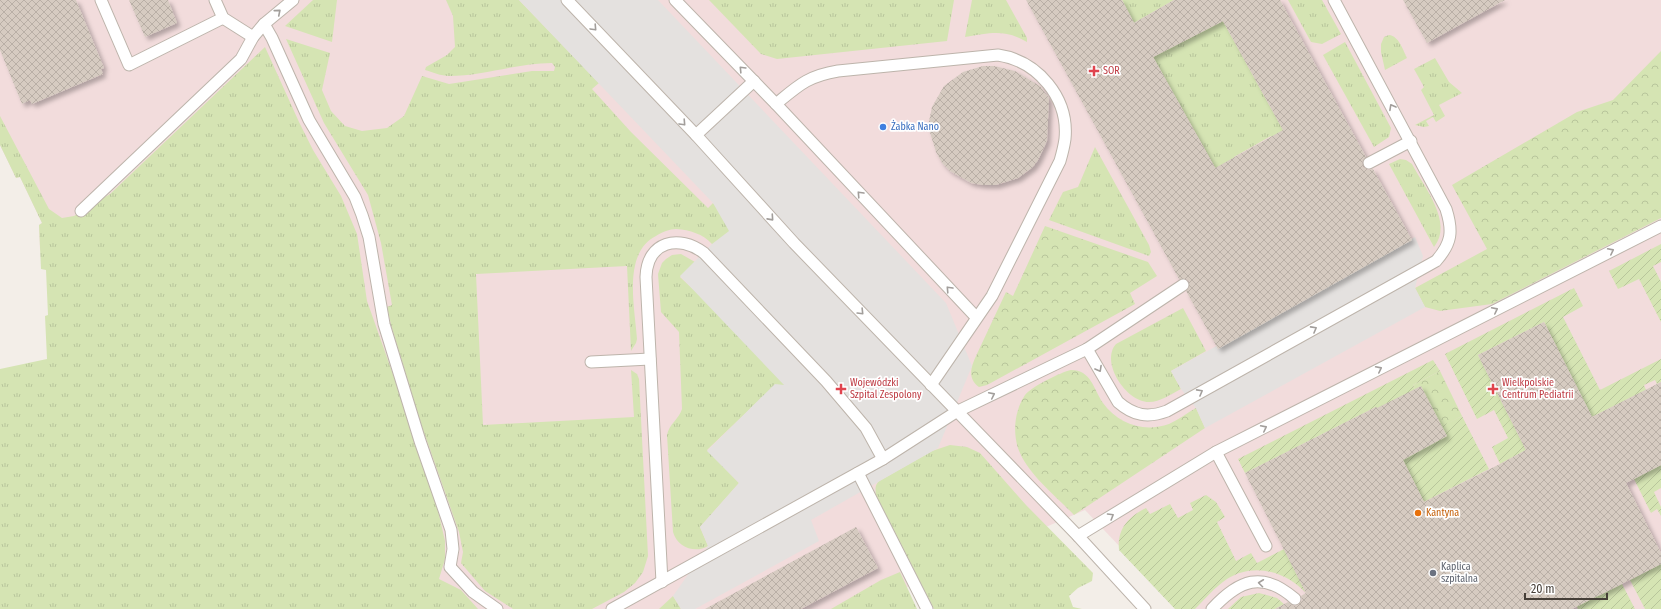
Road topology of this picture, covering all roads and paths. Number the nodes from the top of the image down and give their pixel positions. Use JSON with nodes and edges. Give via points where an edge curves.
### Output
{"nodes":[{"id":1,"x":101,"y":0,"type":"edge"},
{"id":2,"x":215,"y":0,"type":"edge"},
{"id":3,"x":293,"y":0,"type":"edge"},
{"id":4,"x":567,"y":0,"type":"edge"},
{"id":5,"x":675,"y":0,"type":"edge"},
{"id":6,"x":1334,"y":0,"type":"edge"},
{"id":7,"x":223,"y":18,"type":"junction"},
{"id":8,"x":264,"y":24,"type":"junction"},
{"id":9,"x":253,"y":37,"type":"junction"},
{"id":10,"x":754,"y":81,"type":"junction"},
{"id":11,"x":776,"y":104,"type":"junction"},
{"id":12,"x":696,"y":135,"type":"junction"},
{"id":13,"x":1411,"y":141,"type":"junction"},
{"id":14,"x":1369,"y":163,"type":"dead end"},
{"id":15,"x":81,"y":211,"type":"dead end"},
{"id":16,"x":1661,"y":226,"type":"edge"},
{"id":17,"x":1183,"y":285,"type":"dead end"},
{"id":18,"x":976,"y":317,"type":"junction"},
{"id":19,"x":1087,"y":348,"type":"junction"},
{"id":20,"x":650,"y":359,"type":"junction"},
{"id":21,"x":591,"y":362,"type":"dead end"},
{"id":22,"x":931,"y":385,"type":"junction"},
{"id":23,"x":956,"y":412,"type":"junction"},
{"id":24,"x":1216,"y":452,"type":"junction"},
{"id":25,"x":883,"y":459,"type":"junction"},
{"id":26,"x":858,"y":473,"type":"junction"},
{"id":27,"x":1078,"y":536,"type":"junction"},
{"id":28,"x":1266,"y":546,"type":"dead end"},
{"id":29,"x":662,"y":582,"type":"junction"},
{"id":30,"x":1295,"y":599,"type":"dead end"},
{"id":31,"x":497,"y":609,"type":"edge"},
{"id":32,"x":612,"y":609,"type":"edge"},
{"id":33,"x":926,"y":609,"type":"edge"},
{"id":34,"x":1145,"y":609,"type":"edge"},
{"id":35,"x":1212,"y":609,"type":"edge"}],
"edges":[{"from":1,"to":7,"type":"lane","via":[[129,65]]},
{"from":2,"to":7,"type":"lane"},
{"from":8,"to":3,"type":"lane","one_way":true},
{"from":4,"to":12,"type":"lane","one_way":true},
{"from":10,"to":5,"type":"lane","one_way":true},
{"from":13,"to":6,"type":"lane","one_way":true},
{"from":7,"to":9,"type":"lane"},
{"from":8,"to":9,"type":"lane"},
{"from":8,"to":31,"type":"lane","via":[[309,120],[355,197],[362,215],[369,237],[384,324],[451,530],[453,549],[450,567],[473,592]]},
{"from":9,"to":15,"type":"lane","via":[[241,59]]},
{"from":10,"to":11,"type":"lane"},
{"from":10,"to":12,"type":"lane"},
{"from":18,"to":11,"type":"lane","one_way":true},
{"from":11,"to":18,"type":"lane","via":[[815,75],[991,56],[1012,57],[1032,67],[1045,79],[1056,94],[1064,116],[1065,139],[1060,160],[992,296]]},
{"from":12,"to":22,"type":"lane","one_way":true,"via":[[794,243]]},
{"from":13,"to":14,"type":"lane"},
{"from":19,"to":13,"type":"lane","one_way":true,"via":[[1118,402],[1138,415],[1156,415],[1436,261],[1450,239],[1450,224],[1446,209]]},
{"from":24,"to":16,"type":"lane","one_way":true},
{"from":17,"to":19,"type":"lane"},
{"from":18,"to":22,"type":"lane"},
{"from":23,"to":19,"type":"lane","one_way":true},
{"from":20,"to":21,"type":"lane"},
{"from":20,"to":25,"type":"lane","via":[[647,266],[656,251],[666,244],[677,242],[693,245],[704,252],[826,381],[866,428]]},
{"from":20,"to":29,"type":"lane"},
{"from":22,"to":23,"type":"lane"},
{"from":23,"to":25,"type":"lane"},
{"from":23,"to":27,"type":"lane"},
{"from":27,"to":24,"type":"lane","one_way":true},
{"from":24,"to":28,"type":"lane"},
{"from":25,"to":26,"type":"lane"},
{"from":26,"to":29,"type":"lane"},
{"from":26,"to":33,"type":"lane"},
{"from":27,"to":34,"type":"lane"},
{"from":29,"to":32,"type":"lane"},
{"from":30,"to":35,"type":"lane","one_way":true,"via":[[1284,589],[1258,581],[1240,585],[1227,593]]}]}
